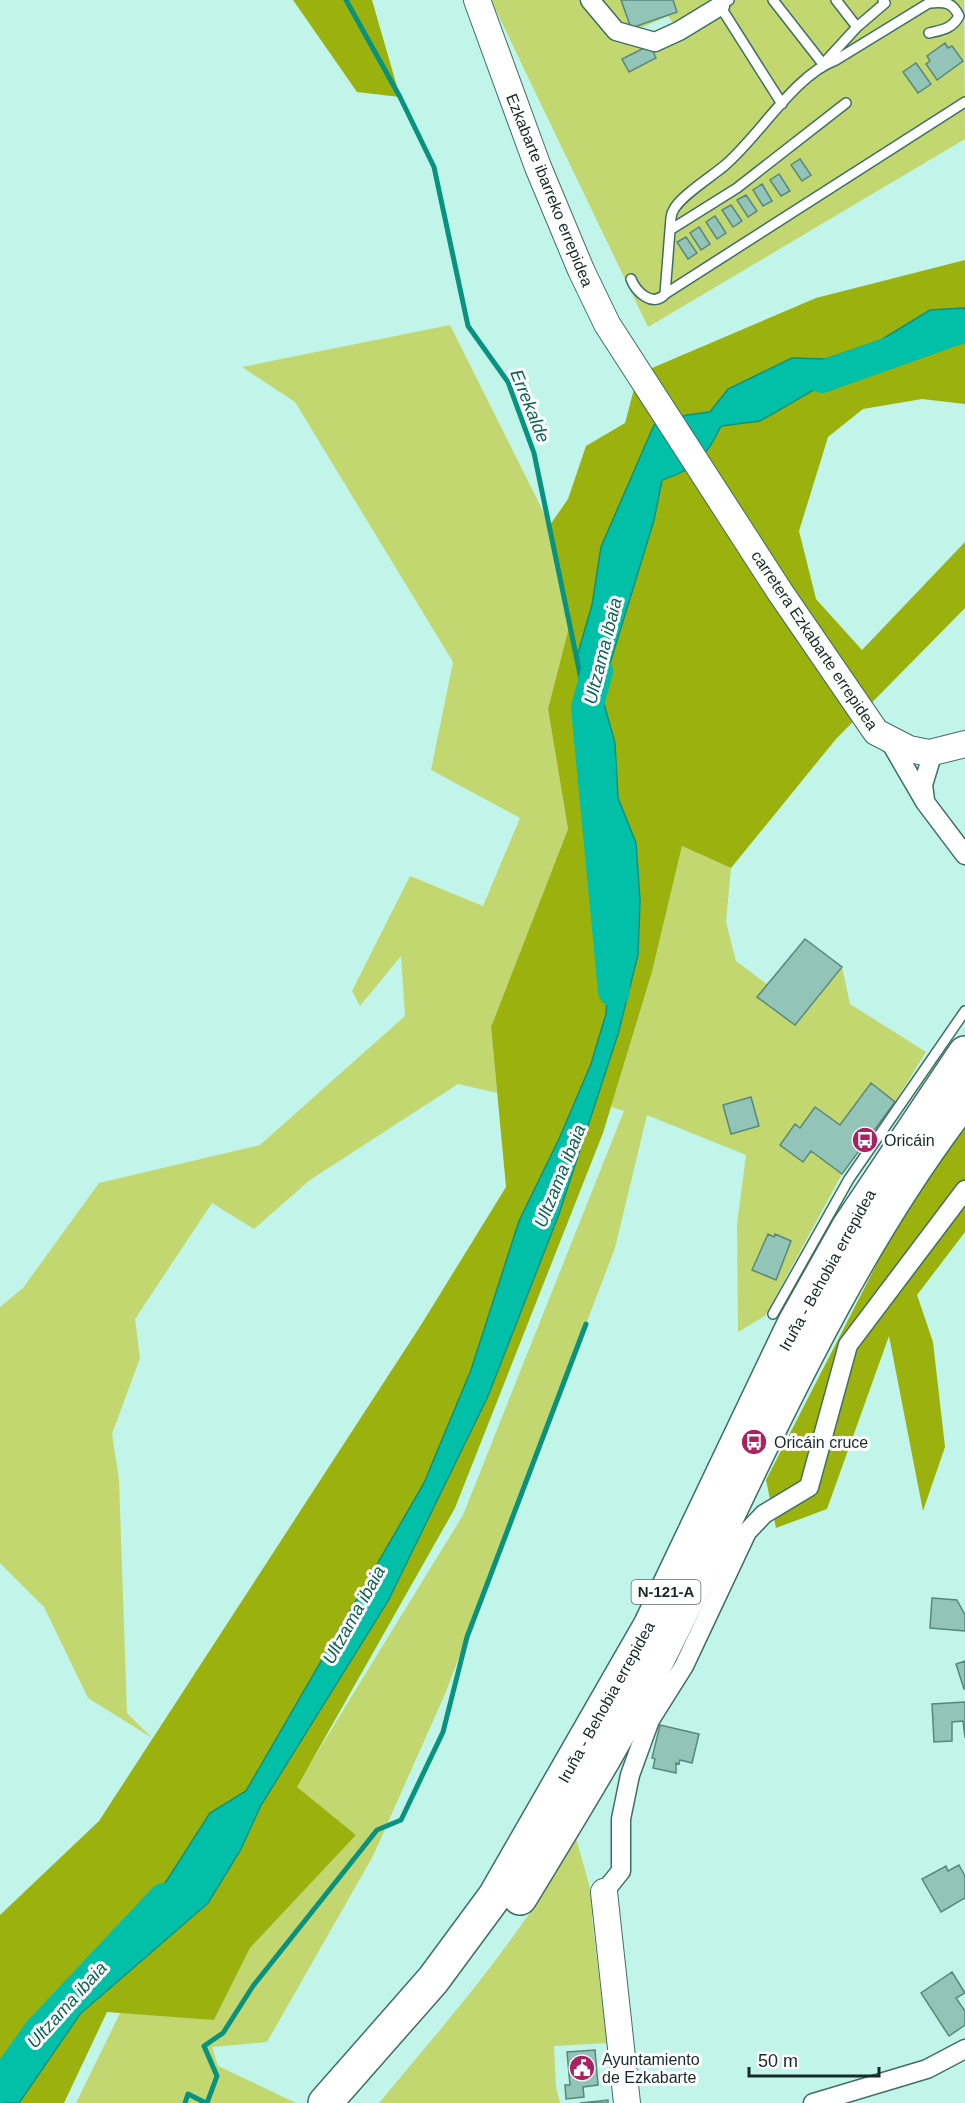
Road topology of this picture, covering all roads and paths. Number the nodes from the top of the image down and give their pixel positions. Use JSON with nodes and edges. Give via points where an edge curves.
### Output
{"nodes":[{"id":1,"x":477,"y":0,"type":"edge"},
{"id":2,"x":590,"y":0,"type":"edge"},
{"id":3,"x":773,"y":0,"type":"edge"},
{"id":4,"x":836,"y":0,"type":"edge"},
{"id":5,"x":885,"y":1,"type":"edge"},
{"id":6,"x":725,"y":3,"type":"edge"},
{"id":7,"x":857,"y":27,"type":"junction"},
{"id":8,"x":929,"y":33,"type":"dead end"},
{"id":9,"x":823,"y":64,"type":"junction"},
{"id":10,"x":965,"y":102,"type":"edge"},
{"id":11,"x":846,"y":103,"type":"dead end"},
{"id":12,"x":782,"y":104,"type":"junction"},
{"id":13,"x":670,"y":230,"type":"junction"},
{"id":14,"x":631,"y":279,"type":"dead end"},
{"id":15,"x":665,"y":294,"type":"junction"},
{"id":16,"x":668,"y":421,"type":"joint"},
{"id":17,"x":889,"y":740,"type":"junction"},
{"id":18,"x":965,"y":744,"type":"edge"},
{"id":19,"x":933,"y":752,"type":"junction"},
{"id":20,"x":925,"y":802,"type":"junction"},
{"id":21,"x":965,"y":855,"type":"edge"},
{"id":22,"x":965,"y":1011,"type":"edge"},
{"id":23,"x":965,"y":1053,"type":"edge"},
{"id":24,"x":965,"y":1099,"type":"edge"},
{"id":25,"x":965,"y":1190,"type":"edge"},
{"id":26,"x":773,"y":1314,"type":"dead end"},
{"id":27,"x":604,"y":1892,"type":"joint"},
{"id":28,"x":965,"y":2049,"type":"edge"},
{"id":29,"x":325,"y":2103,"type":"edge"},
{"id":30,"x":356,"y":2103,"type":"edge"},
{"id":31,"x":627,"y":2103,"type":"edge"},
{"id":32,"x":813,"y":2103,"type":"edge"}],
"edges":[{"from":1,"to":16,"type":"street","name":"Ezkabarte ibarreko errepidea","via":[[538,167],[581,270],[607,324]]},
{"from":2,"to":6,"type":"street","via":[[616,31],[655,42]]},
{"from":3,"to":9,"type":"lane"},
{"from":4,"to":7,"type":"lane"},
{"from":5,"to":7,"type":"lane"},
{"from":6,"to":12,"type":"lane"},
{"from":7,"to":9,"type":"lane"},
{"from":8,"to":9,"type":"lane","via":[[955,23],[959,16],[955,7],[946,2],[929,3],[836,60]]},
{"from":9,"to":12,"type":"lane"},
{"from":10,"to":15,"type":"lane"},
{"from":11,"to":13,"type":"lane","via":[[737,188]]},
{"from":12,"to":13,"type":"lane","via":[[742,151],[673,211]]},
{"from":13,"to":15,"type":"lane"},
{"from":14,"to":15,"type":"lane","via":[[635,288],[650,298],[656,300]]},
{"from":16,"to":17,"type":"street","name":"carretera Ezkabarte errepidea","via":[[858,709],[876,732]]},
{"from":17,"to":19,"type":"street","name":"carretera Ezkabarte errepidea","via":[[909,749]]},
{"from":17,"to":20,"type":"street"},
{"from":18,"to":19,"type":"street","name":"carretera Ezkabarte errepidea"},
{"from":19,"to":20,"type":"street","via":[[923,785]]},
{"from":20,"to":21,"type":"street"},
{"from":22,"to":26,"type":"lane","via":[[849,1179]]},
{"from":23,"to":29,"type":"highway","name":"Iruña - Behobia errepidea","number":"N-121-A","via":[[854,1218],[794,1324],[650,1626],[495,1896],[433,1980]]},
{"from":24,"to":30,"type":"highway","name":"Iruña - Behobia errepidea","number":"N-121-A","via":[[859,1257],[786,1391],[634,1705],[514,1908]]},
{"from":25,"to":27,"type":"street","via":[[848,1345],[809,1487],[764,1514],[747,1532],[684,1666],[650,1720],[630,1775],[621,1819],[621,1871]]},
{"from":27,"to":31,"type":"street"},
{"from":28,"to":32,"type":"street","via":[[927,2068]]}]}
